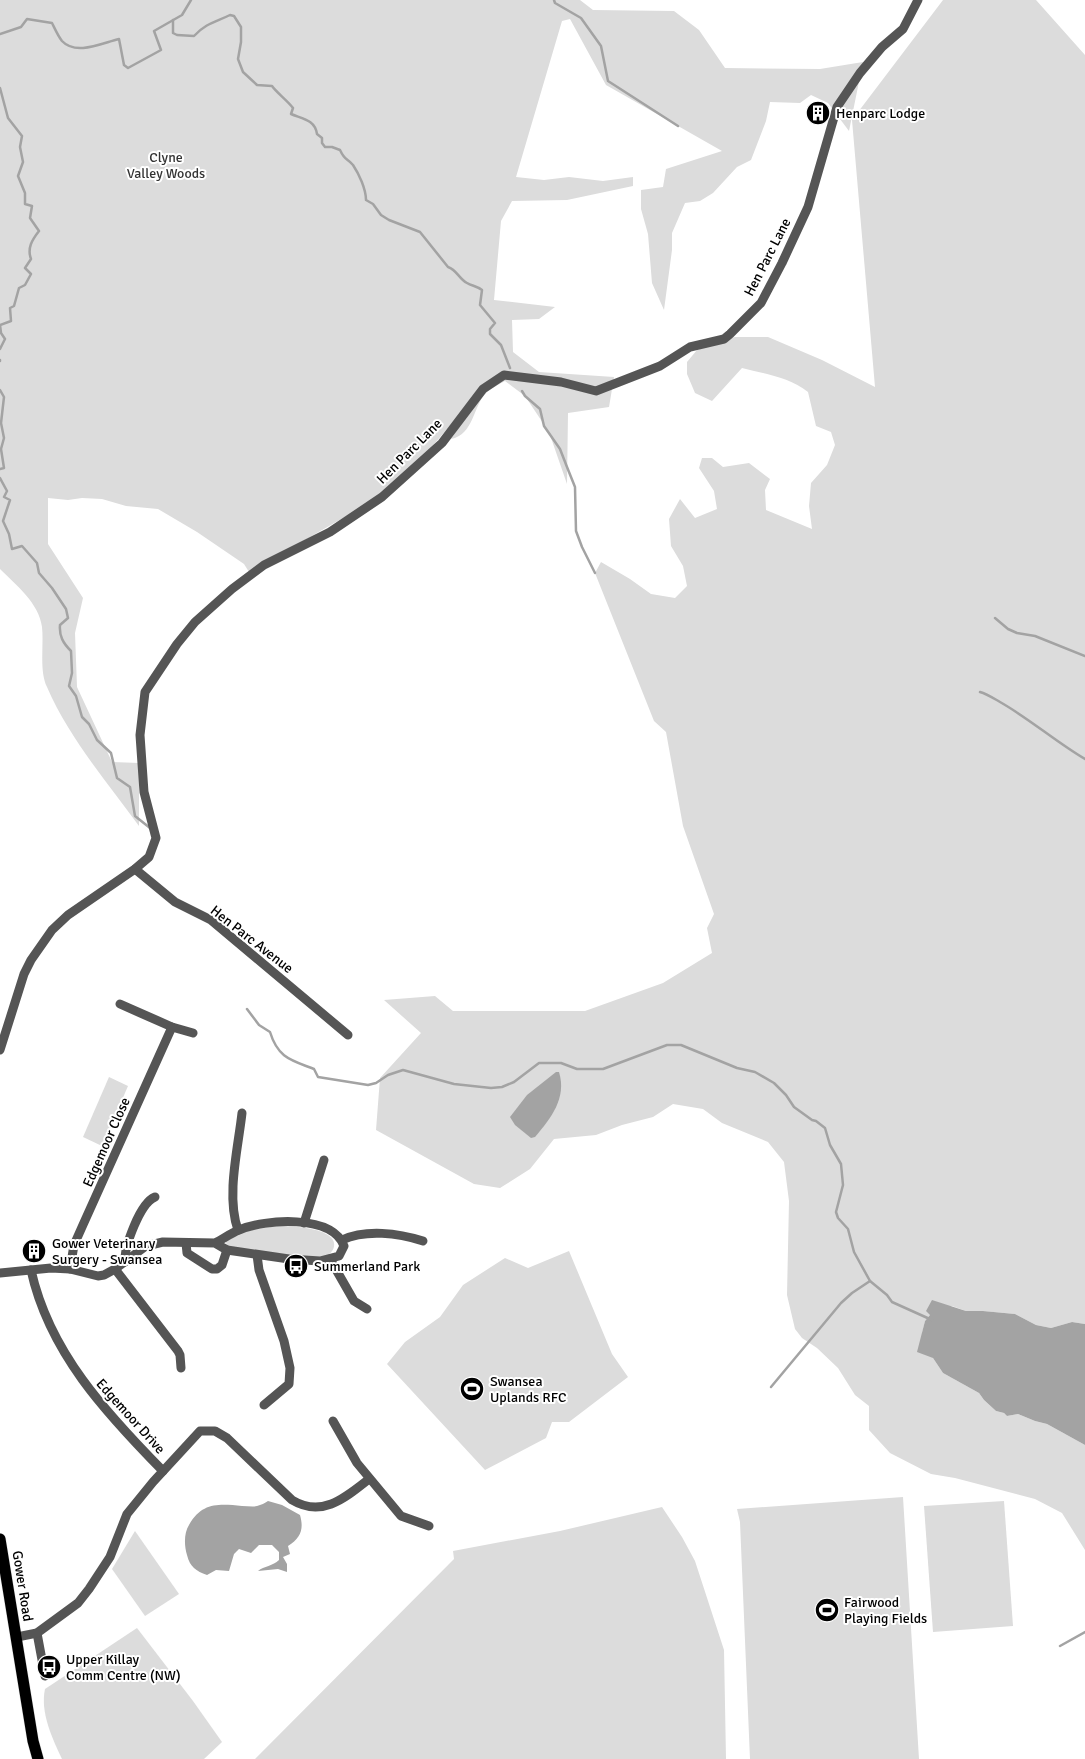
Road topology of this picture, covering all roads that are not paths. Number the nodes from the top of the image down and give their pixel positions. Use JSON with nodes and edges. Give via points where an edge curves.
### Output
{"nodes":[{"id":1,"x":918,"y":0,"type":"edge"},
{"id":2,"x":136,"y":869,"type":"junction"},
{"id":3,"x":120,"y":1004,"type":"dead end"},
{"id":4,"x":172,"y":1027,"type":"junction"},
{"id":5,"x":193,"y":1032,"type":"dead end"},
{"id":6,"x":348,"y":1035,"type":"dead end"},
{"id":7,"x":0,"y":1050,"type":"edge"},
{"id":8,"x":242,"y":1113,"type":"dead end"},
{"id":9,"x":324,"y":1160,"type":"dead end"},
{"id":10,"x":155,"y":1197,"type":"dead end"},
{"id":11,"x":304,"y":1223,"type":"junction"},
{"id":12,"x":238,"y":1230,"type":"junction"},
{"id":13,"x":342,"y":1240,"type":"junction"},
{"id":14,"x":423,"y":1241,"type":"dead end"},
{"id":15,"x":186,"y":1243,"type":"junction"},
{"id":16,"x":215,"y":1243,"type":"junction"},
{"id":17,"x":227,"y":1250,"type":"junction"},
{"id":18,"x":257,"y":1255,"type":"junction"},
{"id":19,"x":330,"y":1259,"type":"junction"},
{"id":20,"x":125,"y":1262,"type":"junction"},
{"id":21,"x":70,"y":1269,"type":"junction"},
{"id":22,"x":115,"y":1269,"type":"junction"},
{"id":23,"x":31,"y":1270,"type":"junction"},
{"id":24,"x":0,"y":1273,"type":"edge"},
{"id":25,"x":367,"y":1309,"type":"dead end"},
{"id":26,"x":181,"y":1368,"type":"dead end"},
{"id":27,"x":264,"y":1404,"type":"dead end"},
{"id":28,"x":333,"y":1421,"type":"dead end"},
{"id":29,"x":162,"y":1471,"type":"junction"},
{"id":30,"x":369,"y":1479,"type":"junction"},
{"id":31,"x":429,"y":1526,"type":"dead end"},
{"id":32,"x":0,"y":1539,"type":"edge"},
{"id":33,"x":37,"y":1633,"type":"junction"},
{"id":34,"x":17,"y":1637,"type":"junction"},
{"id":35,"x":45,"y":1676,"type":"dead end"},
{"id":36,"x":38,"y":1759,"type":"edge"}],
"edges":[{"from":1,"to":2,"type":"street","name":"Hen Parc Lane","via":[[903,28],[860,73],[837,107],[808,207],[782,263],[761,304],[730,334],[724,339],[690,348],[660,366],[596,391],[561,382],[504,375],[483,389],[442,443],[382,497],[330,532],[264,565],[232,588],[195,622],[145,692],[140,735],[144,792],[156,838],[149,857]]},
{"from":2,"to":6,"type":"street","name":"Hen Parc Avenue","via":[[175,902],[211,920]]},
{"from":2,"to":7,"type":"street","via":[[68,915],[52,930],[24,974]]},
{"from":3,"to":4,"type":"street"},
{"from":4,"to":5,"type":"street"},
{"from":4,"to":21,"type":"street","name":"Edgemoor Close","via":[[74,1245]]},
{"from":8,"to":12,"type":"street","via":[[232,1197]]},
{"from":9,"to":11,"type":"street"},
{"from":10,"to":20,"type":"street","via":[[149,1199],[136,1222]]},
{"from":11,"to":12,"type":"street","via":[[286,1222]]},
{"from":11,"to":13,"type":"street","via":[[325,1227]]},
{"from":12,"to":16,"type":"street"},
{"from":13,"to":14,"type":"street","via":[[357,1235],[384,1234]]},
{"from":13,"to":19,"type":"street","via":[[343,1251]]},
{"from":15,"to":16,"type":"street"},
{"from":15,"to":17,"type":"street","via":[[187,1252],[212,1269],[222,1265]]},
{"from":15,"to":20,"type":"street","via":[[163,1242],[146,1246]]},
{"from":16,"to":17,"type":"street"},
{"from":17,"to":18,"type":"street"},
{"from":18,"to":19,"type":"street","via":[[320,1262]]},
{"from":18,"to":27,"type":"street","via":[[290,1368],[289,1384]]},
{"from":19,"to":25,"type":"street","via":[[354,1301]]},
{"from":20,"to":22,"type":"street"},
{"from":21,"to":22,"type":"street","via":[[98,1276]]},
{"from":21,"to":23,"type":"street"},
{"from":22,"to":26,"type":"street","via":[[178,1351]]},
{"from":23,"to":24,"type":"street"},
{"from":23,"to":29,"type":"street","name":"Edgemoor Drive","via":[[35,1290],[48,1320],[83,1382],[116,1424]]},
{"from":28,"to":30,"type":"street"},
{"from":29,"to":30,"type":"street","via":[[200,1431],[215,1431],[227,1438],[292,1500],[303,1506],[316,1508],[333,1503]]},
{"from":29,"to":33,"type":"street","via":[[127,1514],[110,1557],[89,1589],[78,1603]]},
{"from":30,"to":31,"type":"street","via":[[401,1516]]},
{"from":32,"to":34,"type":"main road","name":"Gower Road"},
{"from":33,"to":34,"type":"street"},
{"from":33,"to":35,"type":"street"},
{"from":34,"to":36,"type":"main road","name":"Gower Road"}]}
